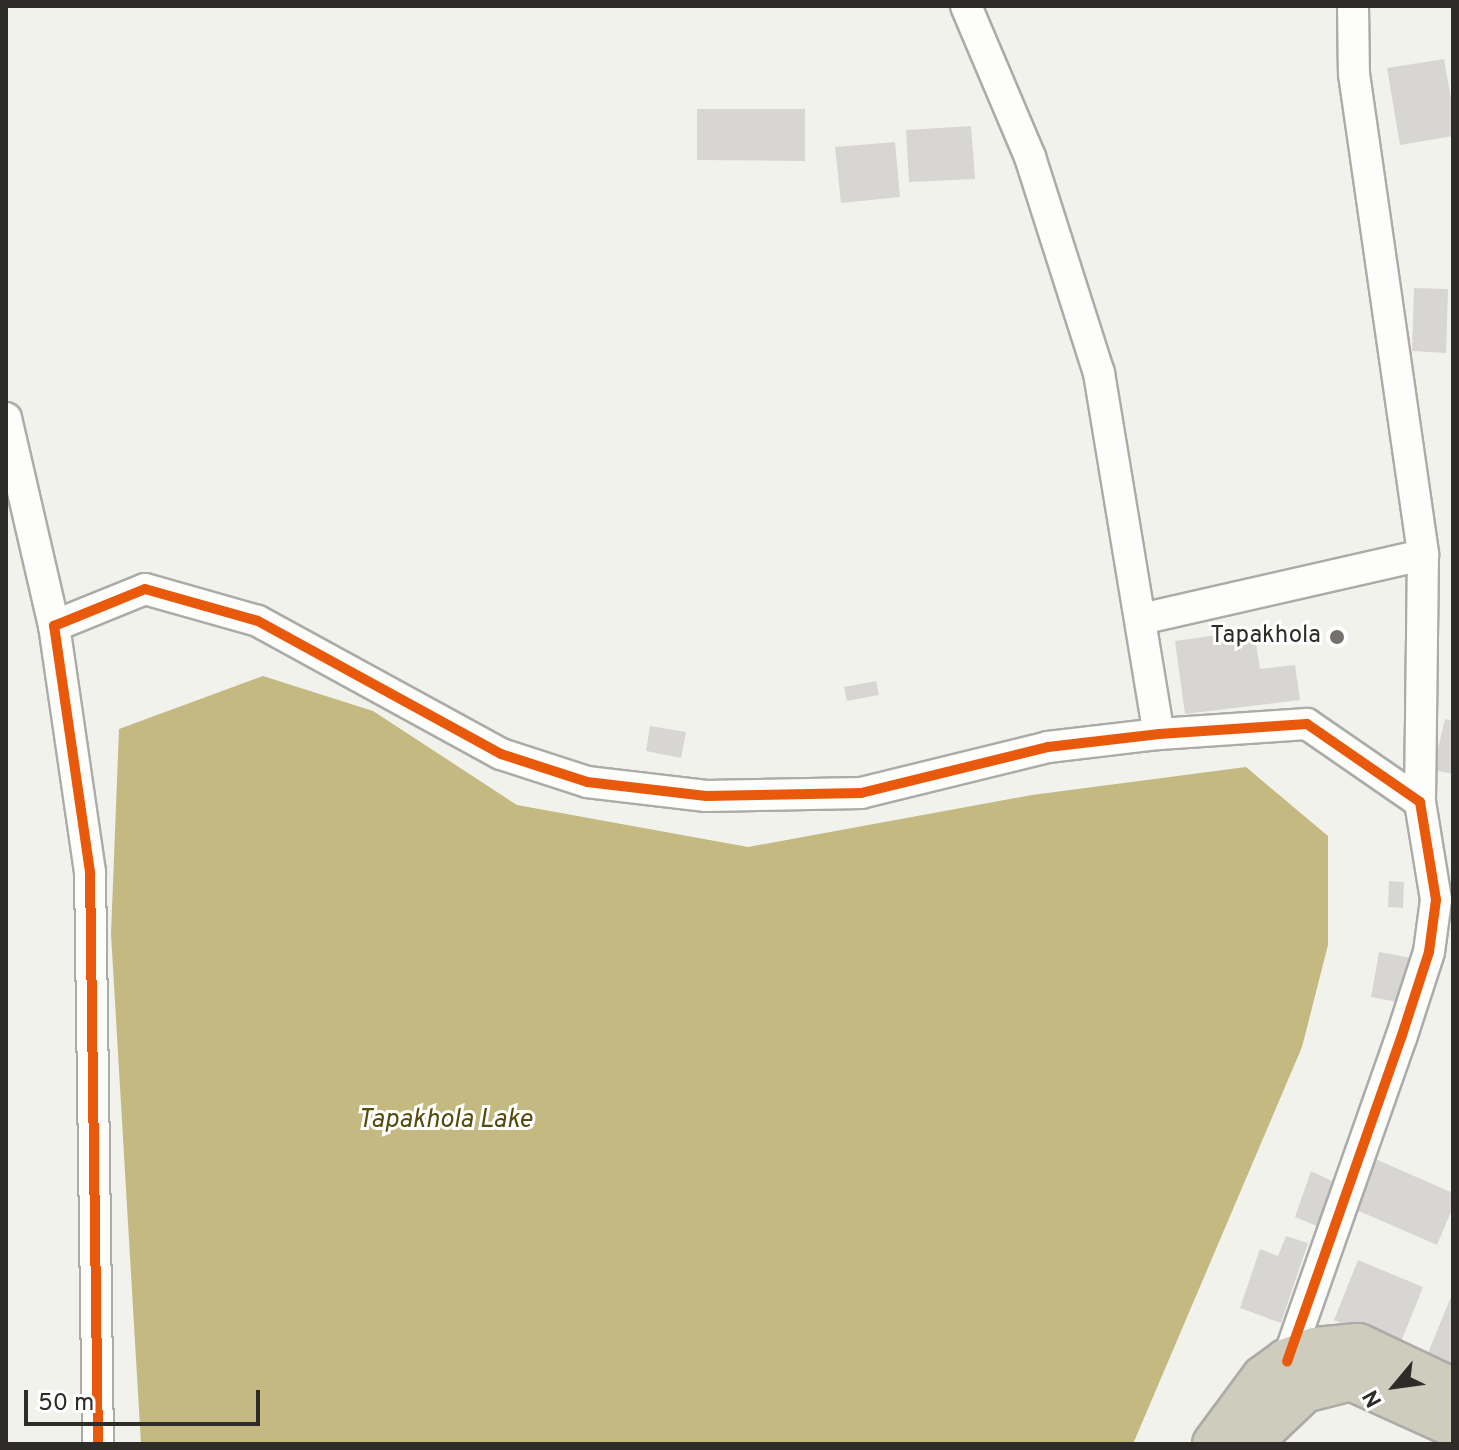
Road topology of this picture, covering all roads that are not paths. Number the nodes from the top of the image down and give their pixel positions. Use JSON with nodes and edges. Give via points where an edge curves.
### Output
{"nodes":[{"id":1,"x":966,"y":6,"type":"edge"},
{"id":2,"x":1353,"y":6,"type":"edge"},
{"id":3,"x":6,"y":418,"type":"edge"},
{"id":4,"x":1423,"y":555,"type":"junction"},
{"id":5,"x":1141,"y":619,"type":"junction"},
{"id":6,"x":54,"y":626,"type":"junction"},
{"id":7,"x":1159,"y":734,"type":"junction"},
{"id":8,"x":1420,"y":802,"type":"junction"},
{"id":9,"x":1287,"y":1361,"type":"junction"},
{"id":10,"x":1453,"y":1391,"type":"edge"},
{"id":11,"x":1453,"y":1424,"type":"edge"},
{"id":12,"x":98,"y":1444,"type":"edge"},
{"id":13,"x":1215,"y":1444,"type":"edge"},
{"id":14,"x":1247,"y":1444,"type":"edge"}],
"edges":[{"from":1,"to":5,"type":"street","via":[[1030,157],[1099,373]]},
{"from":2,"to":4,"type":"street","via":[[1354,74]]},
{"from":3,"to":6,"type":"street"},
{"from":4,"to":5,"type":"street"},
{"from":4,"to":8,"type":"street"},
{"from":5,"to":7,"type":"street"},
{"from":6,"to":7,"type":"street","via":[[145,589],[258,621],[501,754],[587,782],[706,796],[861,793],[1048,747]]},
{"from":6,"to":12,"type":"street","via":[[90,872]]},
{"from":7,"to":8,"type":"street","via":[[1307,724]]},
{"from":8,"to":9,"type":"street","via":[[1436,900],[1429,952]]},
{"from":9,"to":10,"type":"highway","via":[[1315,1350],[1358,1346]]},
{"from":9,"to":13,"type":"highway","via":[[1264,1378]]},
{"from":11,"to":14,"type":"highway","via":[[1351,1378],[1304,1390]]}]}
